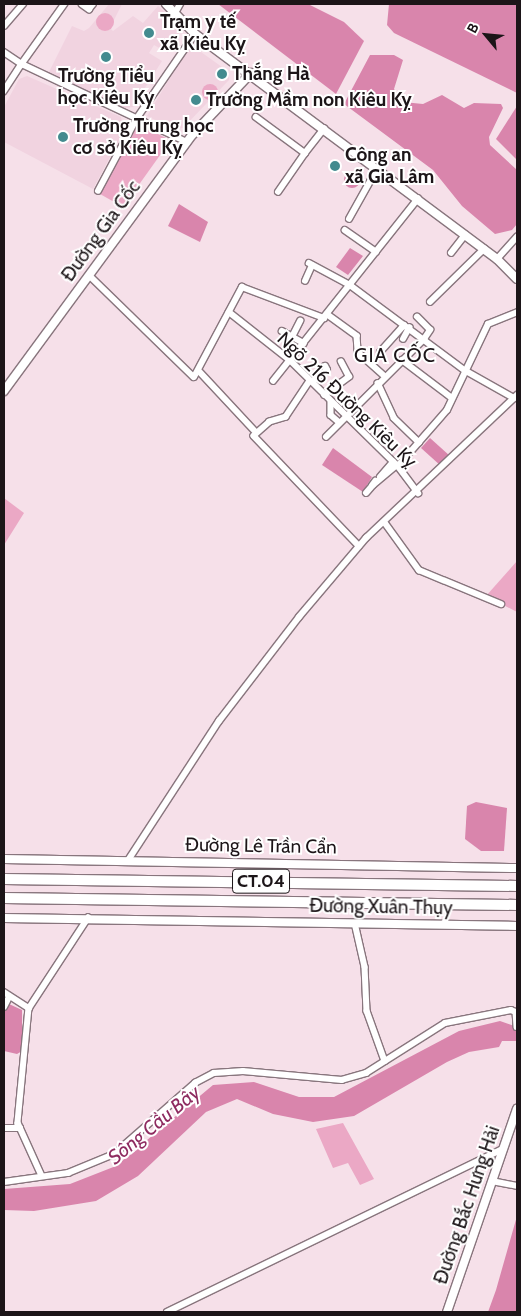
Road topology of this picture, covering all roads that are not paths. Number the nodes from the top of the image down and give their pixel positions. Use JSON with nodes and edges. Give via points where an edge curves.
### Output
{"nodes":[{"id":1,"x":22,"y":4,"type":"edge"},
{"id":2,"x":65,"y":4,"type":"edge"},
{"id":3,"x":82,"y":4,"type":"edge"},
{"id":4,"x":93,"y":4,"type":"edge"},
{"id":5,"x":166,"y":4,"type":"edge"},
{"id":6,"x":180,"y":4,"type":"edge"},
{"id":7,"x":174,"y":15,"type":"junction"},
{"id":8,"x":4,"y":26,"type":"edge"},
{"id":9,"x":196,"y":34,"type":"junction"},
{"id":10,"x":4,"y":52,"type":"edge"},
{"id":11,"x":22,"y":64,"type":"junction"},
{"id":12,"x":251,"y":73,"type":"junction"},
{"id":13,"x":4,"y":92,"type":"edge"},
{"id":14,"x":137,"y":118,"type":"junction"},
{"id":15,"x":256,"y":118,"type":"dead end"},
{"id":16,"x":324,"y":129,"type":"junction"},
{"id":17,"x":187,"y":142,"type":"junction"},
{"id":18,"x":305,"y":153,"type":"junction"},
{"id":19,"x":377,"y":169,"type":"junction"},
{"id":20,"x":98,"y":191,"type":"dead end"},
{"id":21,"x":278,"y":192,"type":"dead end"},
{"id":22,"x":418,"y":200,"type":"junction"},
{"id":23,"x":349,"y":218,"type":"dead end"},
{"id":24,"x":345,"y":230,"type":"dead end"},
{"id":25,"x":465,"y":235,"type":"junction"},
{"id":26,"x":517,"y":237,"type":"edge"},
{"id":27,"x":484,"y":249,"type":"junction"},
{"id":28,"x":376,"y":252,"type":"junction"},
{"id":29,"x":451,"y":253,"type":"dead end"},
{"id":30,"x":497,"y":259,"type":"junction"},
{"id":31,"x":89,"y":275,"type":"junction"},
{"id":32,"x":517,"y":279,"type":"edge"},
{"id":33,"x":305,"y":281,"type":"dead end"},
{"id":34,"x":350,"y":285,"type":"junction"},
{"id":35,"x":430,"y":302,"type":"dead end"},
{"id":36,"x":229,"y":312,"type":"junction"},
{"id":37,"x":517,"y":312,"type":"edge"},
{"id":38,"x":326,"y":316,"type":"junction"},
{"id":39,"x":417,"y":317,"type":"dead end"},
{"id":40,"x":300,"y":321,"type":"dead end"},
{"id":41,"x":406,"y":327,"type":"junction"},
{"id":42,"x":282,"y":331,"type":"dead end"},
{"id":43,"x":292,"y":337,"type":"junction"},
{"id":44,"x":403,"y":338,"type":"dead end"},
{"id":45,"x":424,"y":340,"type":"junction"},
{"id":46,"x":304,"y":344,"type":"junction"},
{"id":47,"x":380,"y":352,"type":"dead end"},
{"id":48,"x":402,"y":360,"type":"junction"},
{"id":49,"x":290,"y":361,"type":"junction"},
{"id":50,"x":341,"y":362,"type":"dead end"},
{"id":51,"x":325,"y":366,"type":"dead end"},
{"id":52,"x":466,"y":371,"type":"junction"},
{"id":53,"x":200,"y":372,"type":"junction"},
{"id":54,"x":386,"y":376,"type":"junction"},
{"id":55,"x":273,"y":381,"type":"dead end"},
{"id":56,"x":311,"y":381,"type":"junction"},
{"id":57,"x":378,"y":383,"type":"junction"},
{"id":58,"x":4,"y":392,"type":"edge"},
{"id":59,"x":324,"y":395,"type":"junction"},
{"id":60,"x":451,"y":397,"type":"junction"},
{"id":61,"x":516,"y":397,"type":"edge"},
{"id":62,"x":331,"y":402,"type":"junction"},
{"id":63,"x":344,"y":415,"type":"junction"},
{"id":64,"x":339,"y":422,"type":"junction"},
{"id":65,"x":256,"y":432,"type":"junction"},
{"id":66,"x":326,"y":437,"type":"dead end"},
{"id":67,"x":419,"y":442,"type":"junction"},
{"id":68,"x":396,"y":464,"type":"junction"},
{"id":69,"x":366,"y":493,"type":"dead end"},
{"id":70,"x":418,"y":493,"type":"junction"},
{"id":71,"x":386,"y":524,"type":"junction"},
{"id":72,"x":359,"y":546,"type":"junction"},
{"id":73,"x":501,"y":604,"type":"dead end"},
{"id":74,"x":4,"y":859,"type":"edge"},
{"id":75,"x":129,"y":859,"type":"junction"},
{"id":76,"x":517,"y":868,"type":"edge"},
{"id":77,"x":4,"y":878,"type":"edge"},
{"id":78,"x":517,"y":886,"type":"edge"},
{"id":79,"x":4,"y":899,"type":"edge"},
{"id":80,"x":517,"y":905,"type":"edge"},
{"id":81,"x":4,"y":918,"type":"edge"},
{"id":82,"x":88,"y":918,"type":"junction"},
{"id":83,"x":355,"y":923,"type":"junction"},
{"id":84,"x":517,"y":926,"type":"edge"},
{"id":85,"x":4,"y":992,"type":"edge"},
{"id":86,"x":9,"y":997,"type":"junction"},
{"id":87,"x":4,"y":1006,"type":"edge"},
{"id":88,"x":29,"y":1008,"type":"junction"},
{"id":89,"x":517,"y":1025,"type":"edge"},
{"id":90,"x":385,"y":1061,"type":"junction"},
{"id":91,"x":517,"y":1109,"type":"edge"},
{"id":92,"x":4,"y":1128,"type":"edge"},
{"id":93,"x":20,"y":1128,"type":"junction"},
{"id":94,"x":501,"y":1150,"type":"junction"},
{"id":95,"x":42,"y":1176,"type":"junction"},
{"id":96,"x":492,"y":1181,"type":"junction"},
{"id":97,"x":4,"y":1182,"type":"edge"},
{"id":98,"x":517,"y":1186,"type":"edge"},
{"id":99,"x":167,"y":1312,"type":"edge"},
{"id":100,"x":447,"y":1312,"type":"edge"}],
"edges":[{"from":1,"to":8,"type":"street"},
{"from":2,"to":11,"type":"street"},
{"from":3,"to":4,"type":"street","via":[[89,9]]},
{"from":5,"to":7,"type":"main road"},
{"from":6,"to":7,"type":"street"},
{"from":7,"to":9,"type":"main road"},
{"from":9,"to":12,"type":"main road"},
{"from":9,"to":14,"type":"street"},
{"from":10,"to":11,"type":"street"},
{"from":11,"to":13,"type":"street"},
{"from":11,"to":14,"type":"street"},
{"from":12,"to":16,"type":"main road"},
{"from":12,"to":17,"type":"main road","name":"Đường Gia Cốc"},
{"from":14,"to":17,"type":"street"},
{"from":14,"to":20,"type":"street"},
{"from":15,"to":18,"type":"street"},
{"from":16,"to":18,"type":"street"},
{"from":16,"to":19,"type":"main road"},
{"from":17,"to":31,"type":"main road","name":"Đường Gia Cốc"},
{"from":18,"to":21,"type":"street"},
{"from":19,"to":22,"type":"main road"},
{"from":19,"to":23,"type":"street"},
{"from":22,"to":25,"type":"main road"},
{"from":22,"to":28,"type":"street"},
{"from":24,"to":28,"type":"street"},
{"from":25,"to":27,"type":"main road"},
{"from":25,"to":29,"type":"street"},
{"from":26,"to":30,"type":"street"},
{"from":27,"to":30,"type":"main road"},
{"from":27,"to":35,"type":"street"},
{"from":28,"to":34,"type":"street"},
{"from":30,"to":32,"type":"main road"},
{"from":31,"to":53,"type":"street","via":[[189,374],[194,377]]},
{"from":31,"to":58,"type":"main road","name":"Đường Gia Cốc"},
{"from":33,"to":34,"type":"street","via":[[311,264]]},
{"from":34,"to":38,"type":"street"},
{"from":34,"to":41,"type":"street"},
{"from":36,"to":38,"type":"street","via":[[240,289],[248,286]]},
{"from":36,"to":49,"type":"street","name":"Ngõ 216 Đường Kiêu Kỵ"},
{"from":36,"to":53,"type":"street"},
{"from":37,"to":52,"type":"street","via":[[488,324]]},
{"from":38,"to":46,"type":"street"},
{"from":38,"to":54,"type":"street","via":[[357,336],[358,352]]},
{"from":39,"to":45,"type":"street","via":[[430,330]]},
{"from":40,"to":43,"type":"street"},
{"from":41,"to":44,"type":"street"},
{"from":41,"to":45,"type":"street"},
{"from":41,"to":47,"type":"street"},
{"from":42,"to":43,"type":"street"},
{"from":43,"to":46,"type":"street"},
{"from":45,"to":48,"type":"street"},
{"from":45,"to":52,"type":"street"},
{"from":46,"to":49,"type":"street"},
{"from":48,"to":54,"type":"street"},
{"from":48,"to":60,"type":"street"},
{"from":49,"to":55,"type":"street"},
{"from":49,"to":56,"type":"street","name":"Ngõ 216 Đường Kiêu Kỵ"},
{"from":50,"to":59,"type":"street","via":[[349,377]]},
{"from":51,"to":56,"type":"street","via":[[327,370]]},
{"from":52,"to":60,"type":"street"},
{"from":52,"to":61,"type":"street"},
{"from":53,"to":65,"type":"street"},
{"from":54,"to":57,"type":"street"},
{"from":56,"to":59,"type":"street","name":"Ngõ 216 Đường Kiêu Kỵ"},
{"from":56,"to":65,"type":"street","via":[[286,417]]},
{"from":57,"to":63,"type":"street"},
{"from":57,"to":67,"type":"street","via":[[394,418]]},
{"from":59,"to":62,"type":"street","name":"Ngõ 216 Đường Kiêu Kỵ"},
{"from":60,"to":67,"type":"street","via":[[447,410]]},
{"from":61,"to":70,"type":"street"},
{"from":62,"to":63,"type":"street","name":"Ngõ 216 Đường Kiêu Kỵ"},
{"from":62,"to":64,"type":"street","via":[[331,415]]},
{"from":63,"to":64,"type":"street"},
{"from":63,"to":68,"type":"street","name":"Ngõ 216 Đường Kiêu Kỵ"},
{"from":64,"to":66,"type":"street"},
{"from":65,"to":72,"type":"street","via":[[255,439]]},
{"from":67,"to":68,"type":"street"},
{"from":68,"to":69,"type":"street"},
{"from":68,"to":70,"type":"street","name":"Ngõ 216 Đường Kiêu Kỵ"},
{"from":70,"to":71,"type":"street"},
{"from":71,"to":72,"type":"street"},
{"from":71,"to":73,"type":"street","via":[[419,570]]},
{"from":72,"to":75,"type":"street","via":[[246,683]]},
{"from":74,"to":75,"type":"main road","name":"Đường Lê Trần Cẩn"},
{"from":75,"to":76,"type":"main road","name":"Đường Lê Trần Cẩn"},
{"from":77,"to":78,"type":"highway","number":"CT.04"},
{"from":79,"to":80,"type":"highway","number":"CT.04"},
{"from":81,"to":82,"type":"main road","name":"Đường Xuân Thụy"},
{"from":82,"to":83,"type":"main road","name":"Đường Xuân Thụy"},
{"from":82,"to":88,"type":"street"},
{"from":83,"to":84,"type":"main road","name":"Đường Xuân Thụy"},
{"from":83,"to":90,"type":"street","via":[[365,967],[367,1011]]},
{"from":85,"to":86,"type":"street"},
{"from":86,"to":87,"type":"street"},
{"from":86,"to":88,"type":"street"},
{"from":88,"to":93,"type":"street"},
{"from":89,"to":90,"type":"street","via":[[516,1012],[505,1009],[445,1023]]},
{"from":90,"to":95,"type":"street","via":[[342,1080],[243,1071],[204,1078],[114,1154],[73,1171]]},
{"from":91,"to":94,"type":"main road","name":"Đường Bắc Hưng Hải"},
{"from":92,"to":93,"type":"street"},
{"from":93,"to":95,"type":"street"},
{"from":94,"to":96,"type":"main road","name":"Đường Bắc Hưng Hải"},
{"from":94,"to":99,"type":"street"},
{"from":95,"to":97,"type":"street","via":[[21,1183]]},
{"from":96,"to":98,"type":"street"},
{"from":96,"to":100,"type":"main road","name":"Đường Bắc Hưng Hải"}]}
